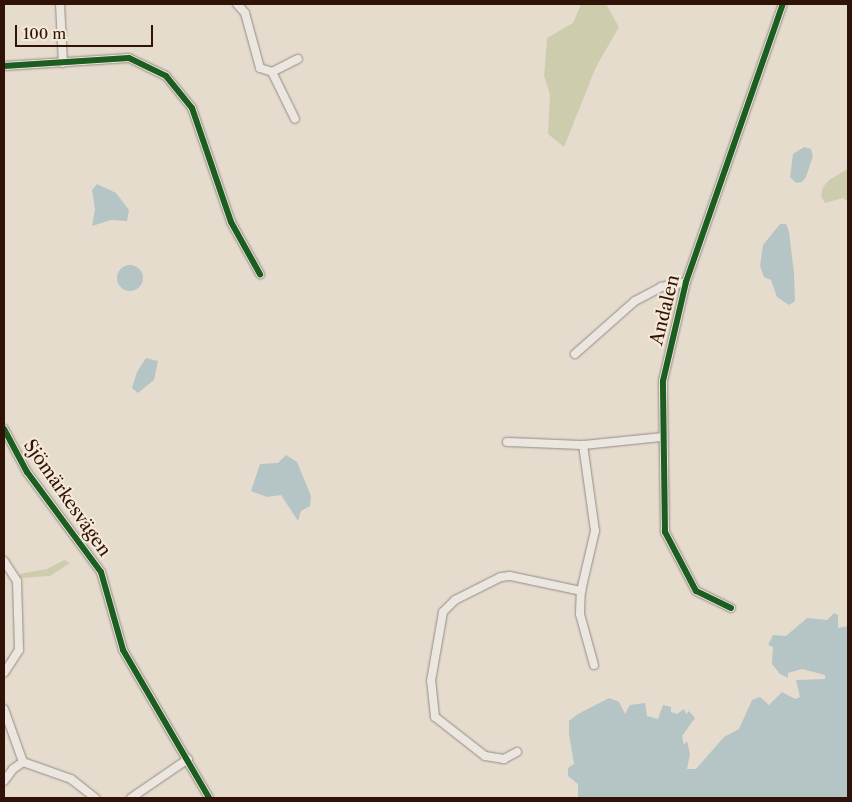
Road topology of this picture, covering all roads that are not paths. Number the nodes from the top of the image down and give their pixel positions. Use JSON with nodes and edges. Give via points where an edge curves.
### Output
{"nodes":[{"id":1,"x":60,"y":4,"type":"edge"},
{"id":2,"x":237,"y":4,"type":"edge"},
{"id":3,"x":783,"y":4,"type":"edge"},
{"id":4,"x":298,"y":59,"type":"dead end"},
{"id":5,"x":63,"y":62,"type":"junction"},
{"id":6,"x":4,"y":66,"type":"edge"},
{"id":7,"x":272,"y":72,"type":"junction"},
{"id":8,"x":295,"y":119,"type":"dead end"},
{"id":9,"x":260,"y":274,"type":"dead end"},
{"id":10,"x":686,"y":282,"type":"junction"},
{"id":11,"x":575,"y":354,"type":"dead end"},
{"id":12,"x":4,"y":429,"type":"edge"},
{"id":13,"x":662,"y":437,"type":"junction"},
{"id":14,"x":506,"y":442,"type":"dead end"},
{"id":15,"x":583,"y":445,"type":"junction"},
{"id":16,"x":4,"y":561,"type":"edge"},
{"id":17,"x":581,"y":591,"type":"junction"},
{"id":18,"x":731,"y":608,"type":"dead end"},
{"id":19,"x":594,"y":665,"type":"dead end"},
{"id":20,"x":4,"y":673,"type":"edge"},
{"id":21,"x":4,"y":709,"type":"edge"},
{"id":22,"x":517,"y":752,"type":"dead end"},
{"id":23,"x":188,"y":760,"type":"junction"},
{"id":24,"x":23,"y":762,"type":"junction"},
{"id":25,"x":4,"y":781,"type":"edge"},
{"id":26,"x":95,"y":798,"type":"edge"},
{"id":27,"x":131,"y":798,"type":"edge"},
{"id":28,"x":209,"y":798,"type":"edge"}],
"edges":[{"from":1,"to":5,"type":"street"},
{"from":2,"to":7,"type":"street","via":[[245,13],[260,68]]},
{"from":3,"to":10,"type":"street","name":"Andalen"},
{"from":4,"to":7,"type":"street"},
{"from":5,"to":6,"type":"street"},
{"from":5,"to":9,"type":"street","via":[[129,58],[161,72],[181,91],[203,132],[231,222]]},
{"from":7,"to":8,"type":"street"},
{"from":10,"to":11,"type":"street","name":"Andalen","via":[[662,287],[635,301]]},
{"from":10,"to":13,"type":"street","name":"Andalen","via":[[664,381]]},
{"from":12,"to":23,"type":"street","name":"Sjömärkesvägen","via":[[27,472],[98,565],[123,650]]},
{"from":13,"to":15,"type":"street"},
{"from":13,"to":18,"type":"street","name":"Andalen","via":[[665,532],[696,591]]},
{"from":14,"to":15,"type":"street"},
{"from":15,"to":17,"type":"street","via":[[595,531]]},
{"from":16,"to":20,"type":"street","via":[[17,581],[19,650]]},
{"from":17,"to":19,"type":"street","via":[[580,614]]},
{"from":17,"to":22,"type":"street","via":[[510,576],[501,577],[455,600],[443,612],[431,681],[435,717],[485,756],[504,759]]},
{"from":21,"to":24,"type":"street"},
{"from":23,"to":27,"type":"street"},
{"from":23,"to":28,"type":"street","name":"Sjömärkesvägen"},
{"from":24,"to":25,"type":"street"},
{"from":24,"to":26,"type":"street","via":[[71,779]]}]}
